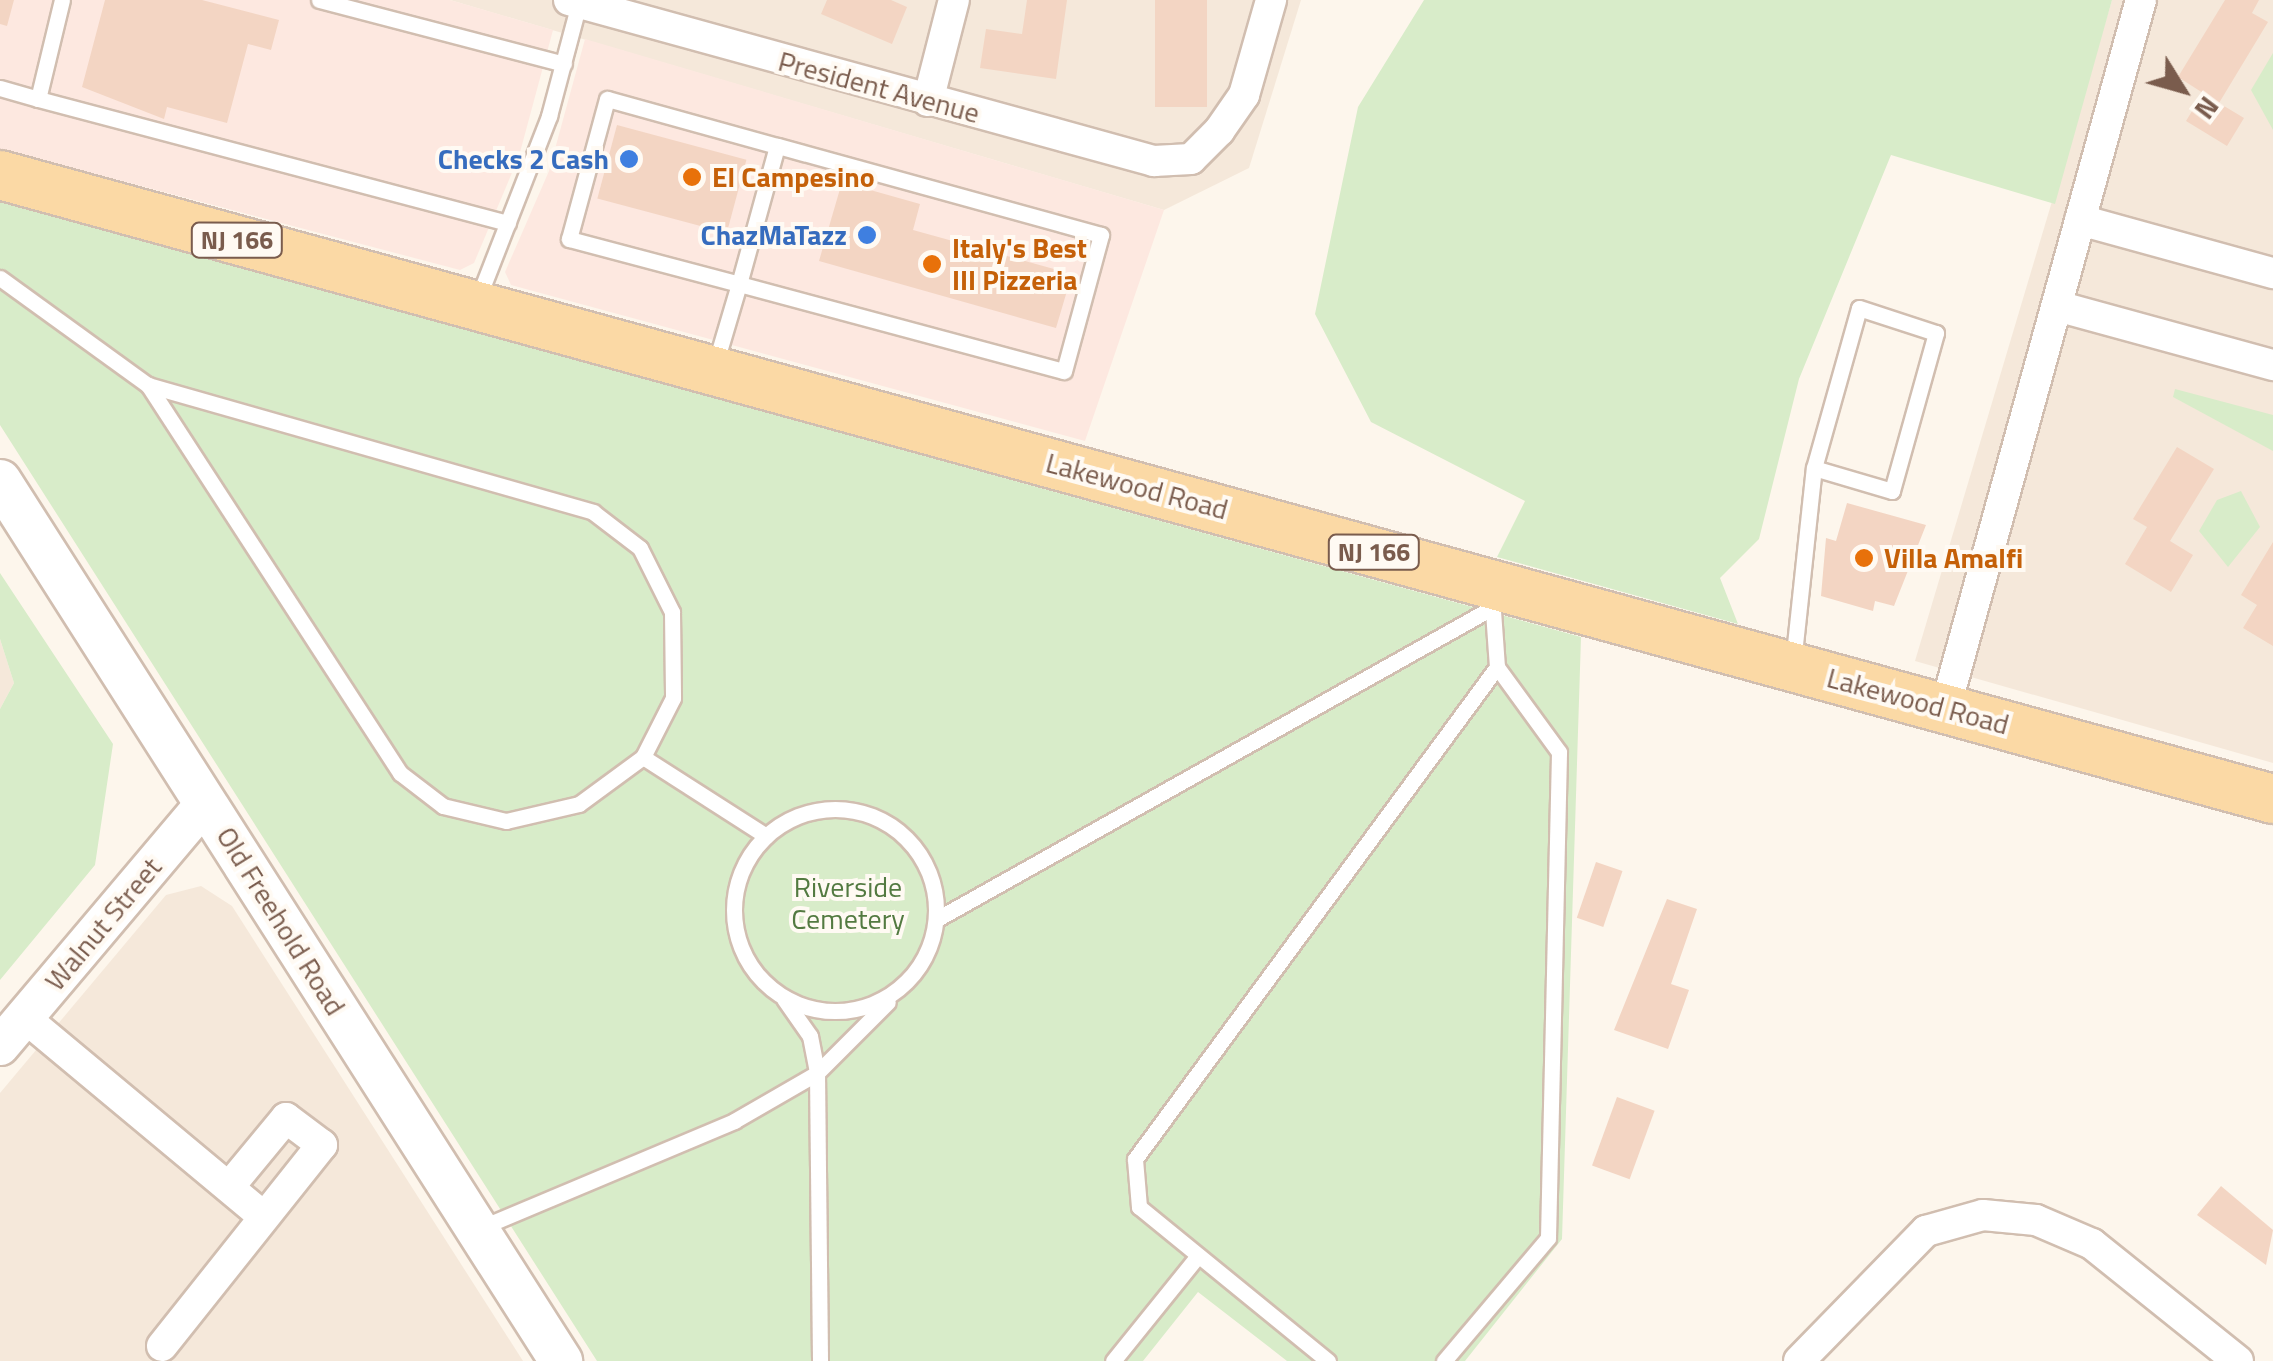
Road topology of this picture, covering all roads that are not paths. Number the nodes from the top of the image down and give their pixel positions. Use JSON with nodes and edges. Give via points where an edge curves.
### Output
{"nodes":[{"id":1,"x":62,"y":0,"type":"edge"},
{"id":2,"x":318,"y":0,"type":"edge"},
{"id":3,"x":954,"y":0,"type":"edge"},
{"id":4,"x":1271,"y":0,"type":"edge"},
{"id":5,"x":2141,"y":0,"type":"edge"},
{"id":6,"x":574,"y":1,"type":"edge"},
{"id":7,"x":613,"y":6,"type":"edge"},
{"id":8,"x":564,"y":64,"type":"junction"},
{"id":9,"x":0,"y":88,"type":"edge"},
{"id":10,"x":38,"y":98,"type":"junction"},
{"id":11,"x":928,"y":101,"type":"junction"},
{"id":12,"x":777,"y":146,"type":"junction"},
{"id":13,"x":0,"y":175,"type":"edge"},
{"id":14,"x":2080,"y":220,"type":"junction"},
{"id":15,"x":508,"y":223,"type":"junction"},
{"id":16,"x":2273,"y":273,"type":"edge"},
{"id":17,"x":0,"y":278,"type":"edge"},
{"id":18,"x":739,"y":284,"type":"junction"},
{"id":19,"x":475,"y":305,"type":"junction"},
{"id":20,"x":2056,"y":306,"type":"junction"},
{"id":21,"x":2273,"y":365,"type":"edge"},
{"id":22,"x":714,"y":369,"type":"junction"},
{"id":23,"x":148,"y":384,"type":"junction"},
{"id":24,"x":1814,"y":468,"type":"junction"},
{"id":25,"x":0,"y":481,"type":"edge"},
{"id":26,"x":1500,"y":600,"type":"junction"},
{"id":27,"x":1497,"y":667,"type":"junction"},
{"id":28,"x":1793,"y":667,"type":"junction"},
{"id":29,"x":1945,"y":709,"type":"junction"},
{"id":30,"x":643,"y":758,"type":"junction"},
{"id":31,"x":2273,"y":799,"type":"edge"},
{"id":32,"x":206,"y":802,"type":"junction"},
{"id":33,"x":766,"y":836,"type":"junction"},
{"id":34,"x":937,"y":919,"type":"junction"},
{"id":35,"x":910,"y":980,"type":"junction"},
{"id":36,"x":783,"y":998,"type":"junction"},
{"id":37,"x":24,"y":1017,"type":"junction"},
{"id":38,"x":0,"y":1046,"type":"edge"},
{"id":39,"x":817,"y":1073,"type":"junction"},
{"id":40,"x":228,"y":1187,"type":"junction"},
{"id":41,"x":264,"y":1217,"type":"junction"},
{"id":42,"x":476,"y":1230,"type":"junction"},
{"id":43,"x":1196,"y":1258,"type":"junction"},
{"id":44,"x":162,"y":1346,"type":"dead end"},
{"id":45,"x":561,"y":1361,"type":"edge"},
{"id":46,"x":820,"y":1361,"type":"edge"},
{"id":47,"x":1113,"y":1361,"type":"edge"},
{"id":48,"x":1328,"y":1361,"type":"edge"},
{"id":49,"x":1444,"y":1361,"type":"edge"},
{"id":50,"x":1799,"y":1361,"type":"edge"},
{"id":51,"x":2238,"y":1361,"type":"edge"}],
"edges":[{"from":1,"to":10,"type":"lane"},
{"from":2,"to":8,"type":"lane"},
{"from":3,"to":11,"type":"street"},
{"from":4,"to":11,"type":"street","name":"President Avenue","via":[[1244,95],[1191,158],[1154,161]]},
{"from":5,"to":14,"type":"street"},
{"from":6,"to":7,"type":"street","name":"President Avenue"},
{"from":6,"to":8,"type":"lane"},
{"from":7,"to":11,"type":"street","name":"President Avenue"},
{"from":8,"to":15,"type":"lane"},
{"from":9,"to":10,"type":"lane"},
{"from":10,"to":15,"type":"lane"},
{"from":12,"to":18,"type":"lane"},
{"from":12,"to":18,"type":"lane","via":[[607,98],[569,239]]},
{"from":12,"to":18,"type":"lane","via":[[1101,234],[1064,372]]},
{"from":13,"to":19,"type":"main road","name":"Lakewood Road","number":"NJ 166"},
{"from":14,"to":16,"type":"street"},
{"from":14,"to":20,"type":"street"},
{"from":15,"to":19,"type":"lane"},
{"from":17,"to":23,"type":"lane"},
{"from":18,"to":22,"type":"lane"},
{"from":19,"to":22,"type":"main road","name":"Lakewood Road","number":"NJ 166"},
{"from":20,"to":21,"type":"street"},
{"from":20,"to":29,"type":"street"},
{"from":22,"to":26,"type":"main road","name":"Lakewood Road","number":"NJ 166"},
{"from":23,"to":30,"type":"lane","via":[[400,773],[442,806],[506,820],[579,804]]},
{"from":23,"to":30,"type":"lane","via":[[593,512],[640,548],[672,612],[673,698]]},
{"from":24,"to":24,"type":"lane","via":[[1859,308],[1936,333],[1892,491]]},
{"from":24,"to":28,"type":"lane"},
{"from":25,"to":32,"type":"main road","name":"Old Freehold Road"},
{"from":26,"to":27,"type":"lane"},
{"from":26,"to":28,"type":"main road","name":"Lakewood Road","number":"NJ 166"},
{"from":26,"to":34,"type":"lane"},
{"from":27,"to":43,"type":"lane","via":[[1136,1160],[1139,1207]]},
{"from":27,"to":49,"type":"lane","via":[[1559,752],[1548,1238]]},
{"from":28,"to":29,"type":"main road","name":"Lakewood Road","number":"NJ 166"},
{"from":29,"to":31,"type":"main road","name":"Lakewood Road","number":"NJ 166"},
{"from":30,"to":33,"type":"lane"},
{"from":32,"to":37,"type":"street","name":"Walnut Street"},
{"from":32,"to":42,"type":"main road","name":"Old Freehold Road"},
{"from":33,"to":34,"type":"lane","via":[[829,809],[880,820],[920,853]]},
{"from":33,"to":36,"type":"lane","via":[[744,864],[734,924],[760,979]]},
{"from":34,"to":35,"type":"lane"},
{"from":35,"to":36,"type":"lane","via":[[858,1010]]},
{"from":35,"to":39,"type":"lane"},
{"from":36,"to":39,"type":"lane","via":[[810,1036]]},
{"from":37,"to":38,"type":"street","name":"Walnut Street"},
{"from":37,"to":40,"type":"street"},
{"from":39,"to":42,"type":"lane","via":[[734,1121]]},
{"from":39,"to":46,"type":"lane"},
{"from":40,"to":41,"type":"street"},
{"from":40,"to":41,"type":"street","via":[[286,1118],[322,1146]]},
{"from":41,"to":44,"type":"street"},
{"from":42,"to":45,"type":"main road","name":"Old Freehold Road"},
{"from":43,"to":47,"type":"lane"},
{"from":43,"to":48,"type":"lane"},
{"from":50,"to":51,"type":"street","via":[[1926,1231],[1984,1215],[2036,1220],[2092,1244]]}]}
